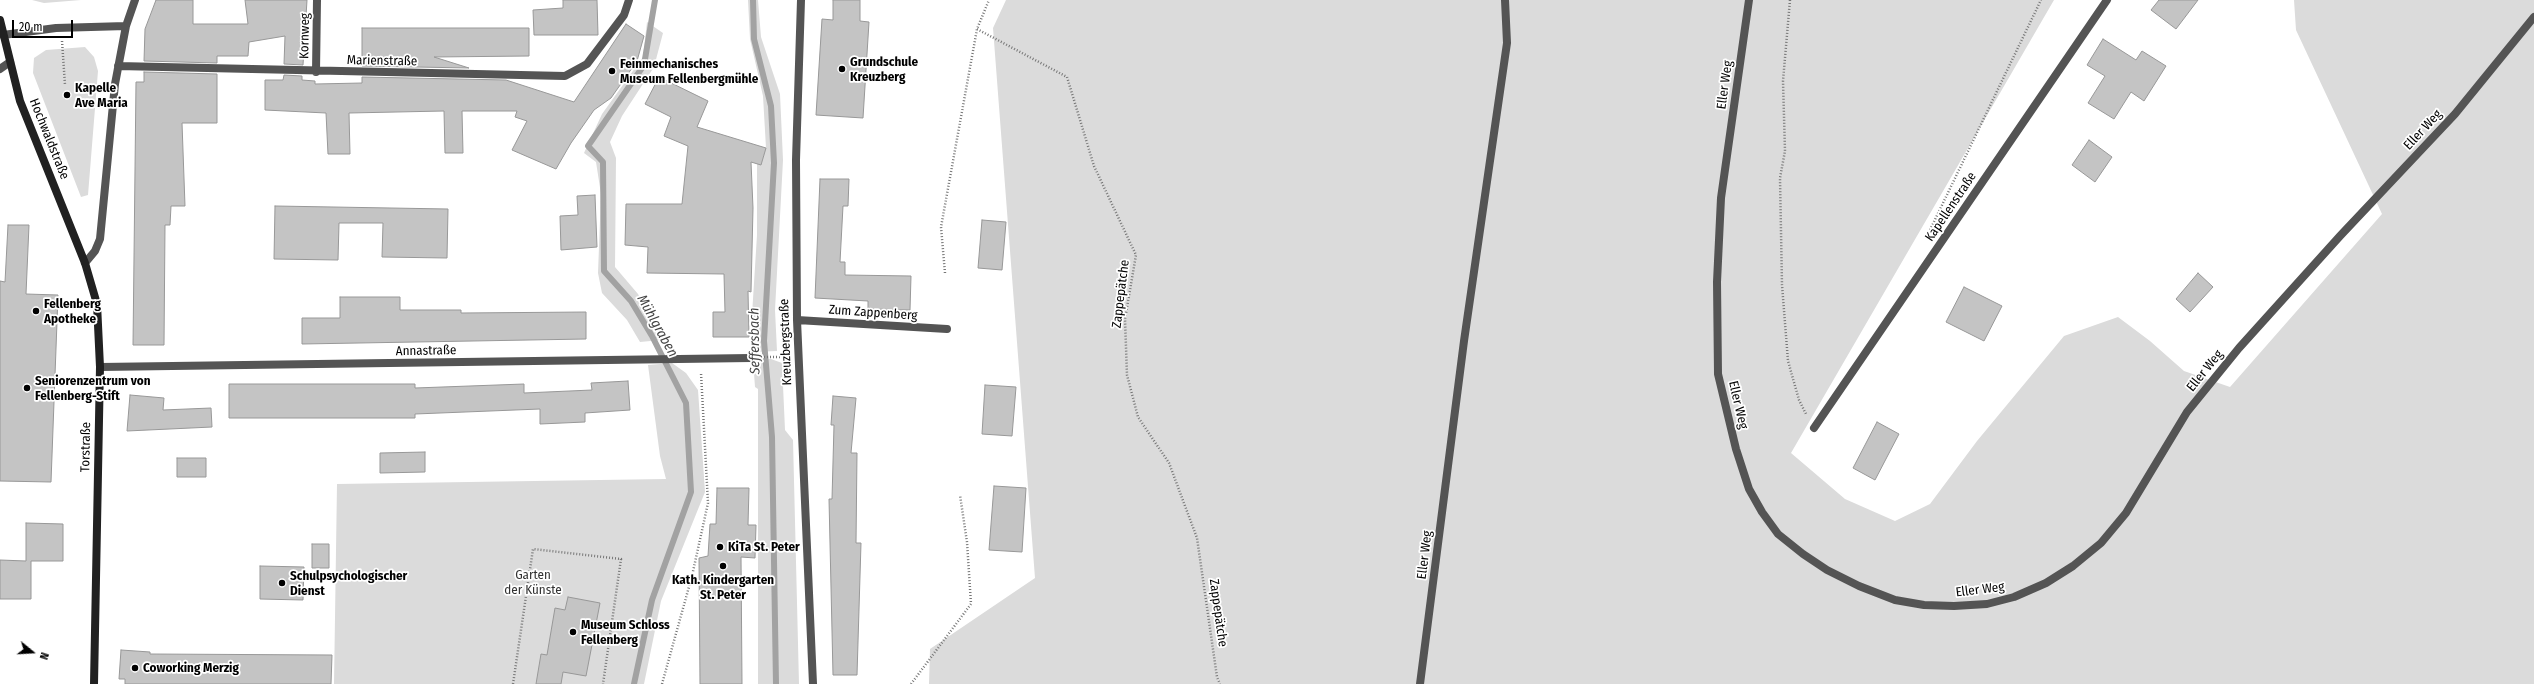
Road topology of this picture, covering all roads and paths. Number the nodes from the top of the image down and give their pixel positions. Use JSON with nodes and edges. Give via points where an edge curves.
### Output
{"nodes":[{"id":1,"x":136,"y":0,"type":"edge"},
{"id":2,"x":317,"y":0,"type":"edge"},
{"id":3,"x":629,"y":0,"type":"edge"},
{"id":4,"x":801,"y":0,"type":"edge"},
{"id":5,"x":989,"y":0,"type":"edge"},
{"id":6,"x":1505,"y":0,"type":"edge"},
{"id":7,"x":1749,"y":0,"type":"edge"},
{"id":8,"x":1790,"y":0,"type":"edge"},
{"id":9,"x":2040,"y":0,"type":"edge"},
{"id":10,"x":2108,"y":0,"type":"edge"},
{"id":11,"x":2534,"y":17,"type":"edge"},
{"id":12,"x":0,"y":20,"type":"edge"},
{"id":13,"x":126,"y":26,"type":"junction"},
{"id":14,"x":61,"y":28,"type":"junction"},
{"id":15,"x":977,"y":29,"type":"junction"},
{"id":16,"x":3,"y":35,"type":"junction"},
{"id":17,"x":10,"y":62,"type":"junction"},
{"id":18,"x":118,"y":66,"type":"junction"},
{"id":19,"x":0,"y":69,"type":"edge"},
{"id":20,"x":316,"y":72,"type":"junction"},
{"id":21,"x":65,"y":85,"type":"dead end"},
{"id":22,"x":1928,"y":235,"type":"dead end"},
{"id":23,"x":85,"y":263,"type":"junction"},
{"id":24,"x":945,"y":273,"type":"dead end"},
{"id":25,"x":797,"y":320,"type":"junction"},
{"id":26,"x":947,"y":329,"type":"dead end"},
{"id":27,"x":751,"y":358,"type":"dead end"},
{"id":28,"x":700,"y":360,"type":"junction"},
{"id":29,"x":100,"y":367,"type":"junction"},
{"id":30,"x":1814,"y":428,"type":"joint"},
{"id":31,"x":960,"y":495,"type":"dead end"},
{"id":32,"x":94,"y":684,"type":"edge"},
{"id":33,"x":513,"y":684,"type":"edge"},
{"id":34,"x":603,"y":684,"type":"edge"},
{"id":35,"x":662,"y":684,"type":"edge"},
{"id":36,"x":813,"y":684,"type":"edge"},
{"id":37,"x":911,"y":684,"type":"edge"},
{"id":38,"x":1220,"y":684,"type":"edge"},
{"id":39,"x":1420,"y":684,"type":"edge"}],
"edges":[{"from":1,"to":13,"type":"street"},
{"from":2,"to":20,"type":"street","name":"Kornweg"},
{"from":3,"to":20,"type":"street","name":"Marienstraße","via":[[620,20],[587,64],[564,76]]},
{"from":4,"to":25,"type":"street","name":"Kreuzbergstraße","via":[[796,160]]},
{"from":5,"to":15,"type":"path"},
{"from":6,"to":39,"type":"street","name":"Eller Weg","via":[[1507,43],[1464,342]]},
{"from":7,"to":11,"type":"street","name":"Eller Weg","via":[[1721,198],[1717,282],[1718,374],[1736,449],[1749,489],[1778,534],[1828,570],[1895,600],[1924,605],[1954,606],[1987,604],[2014,597],[2046,583],[2073,566],[2101,543],[2126,513],[2187,412],[2340,236],[2455,114]]},
{"from":8,"to":30,"type":"path","via":[[1783,81],[1785,151],[1780,178],[1782,285],[1788,361],[1799,400]]},
{"from":9,"to":22,"type":"path"},
{"from":10,"to":30,"type":"street","name":"Kapellenstraße"},
{"from":12,"to":16,"type":"main road","name":"Hochwaldstraße"},
{"from":13,"to":14,"type":"street"},
{"from":13,"to":18,"type":"street"},
{"from":14,"to":16,"type":"street"},
{"from":14,"to":21,"type":"path"},
{"from":15,"to":24,"type":"path","via":[[941,227]]},
{"from":15,"to":38,"type":"path","name":"Zappepätche","via":[[1067,77],[1094,166],[1136,255],[1125,319],[1127,375],[1138,417],[1169,464],[1197,538]]},
{"from":16,"to":17,"type":"main road","name":"Hochwaldstraße"},
{"from":17,"to":19,"type":"street"},
{"from":17,"to":23,"type":"main road","name":"Hochwaldstraße","via":[[20,101]]},
{"from":18,"to":20,"type":"street","name":"Marienstraße"},
{"from":18,"to":23,"type":"street","via":[[100,239],[95,251]]},
{"from":23,"to":29,"type":"main road","name":"Torstraße","via":[[97,304]]},
{"from":25,"to":26,"type":"street","name":"Zum Zappenberg"},
{"from":25,"to":36,"type":"street","name":"Kreuzbergstraße"},
{"from":27,"to":28,"type":"street","name":"Annastraße"},
{"from":28,"to":29,"type":"street","name":"Annastraße"},
{"from":28,"to":35,"type":"path","via":[[708,503],[692,576]]},
{"from":29,"to":32,"type":"main road","name":"Torstraße"},
{"from":31,"to":37,"type":"path","via":[[967,542],[971,604]]},
{"from":33,"to":34,"type":"path","via":[[533,548],[621,558]]}]}
